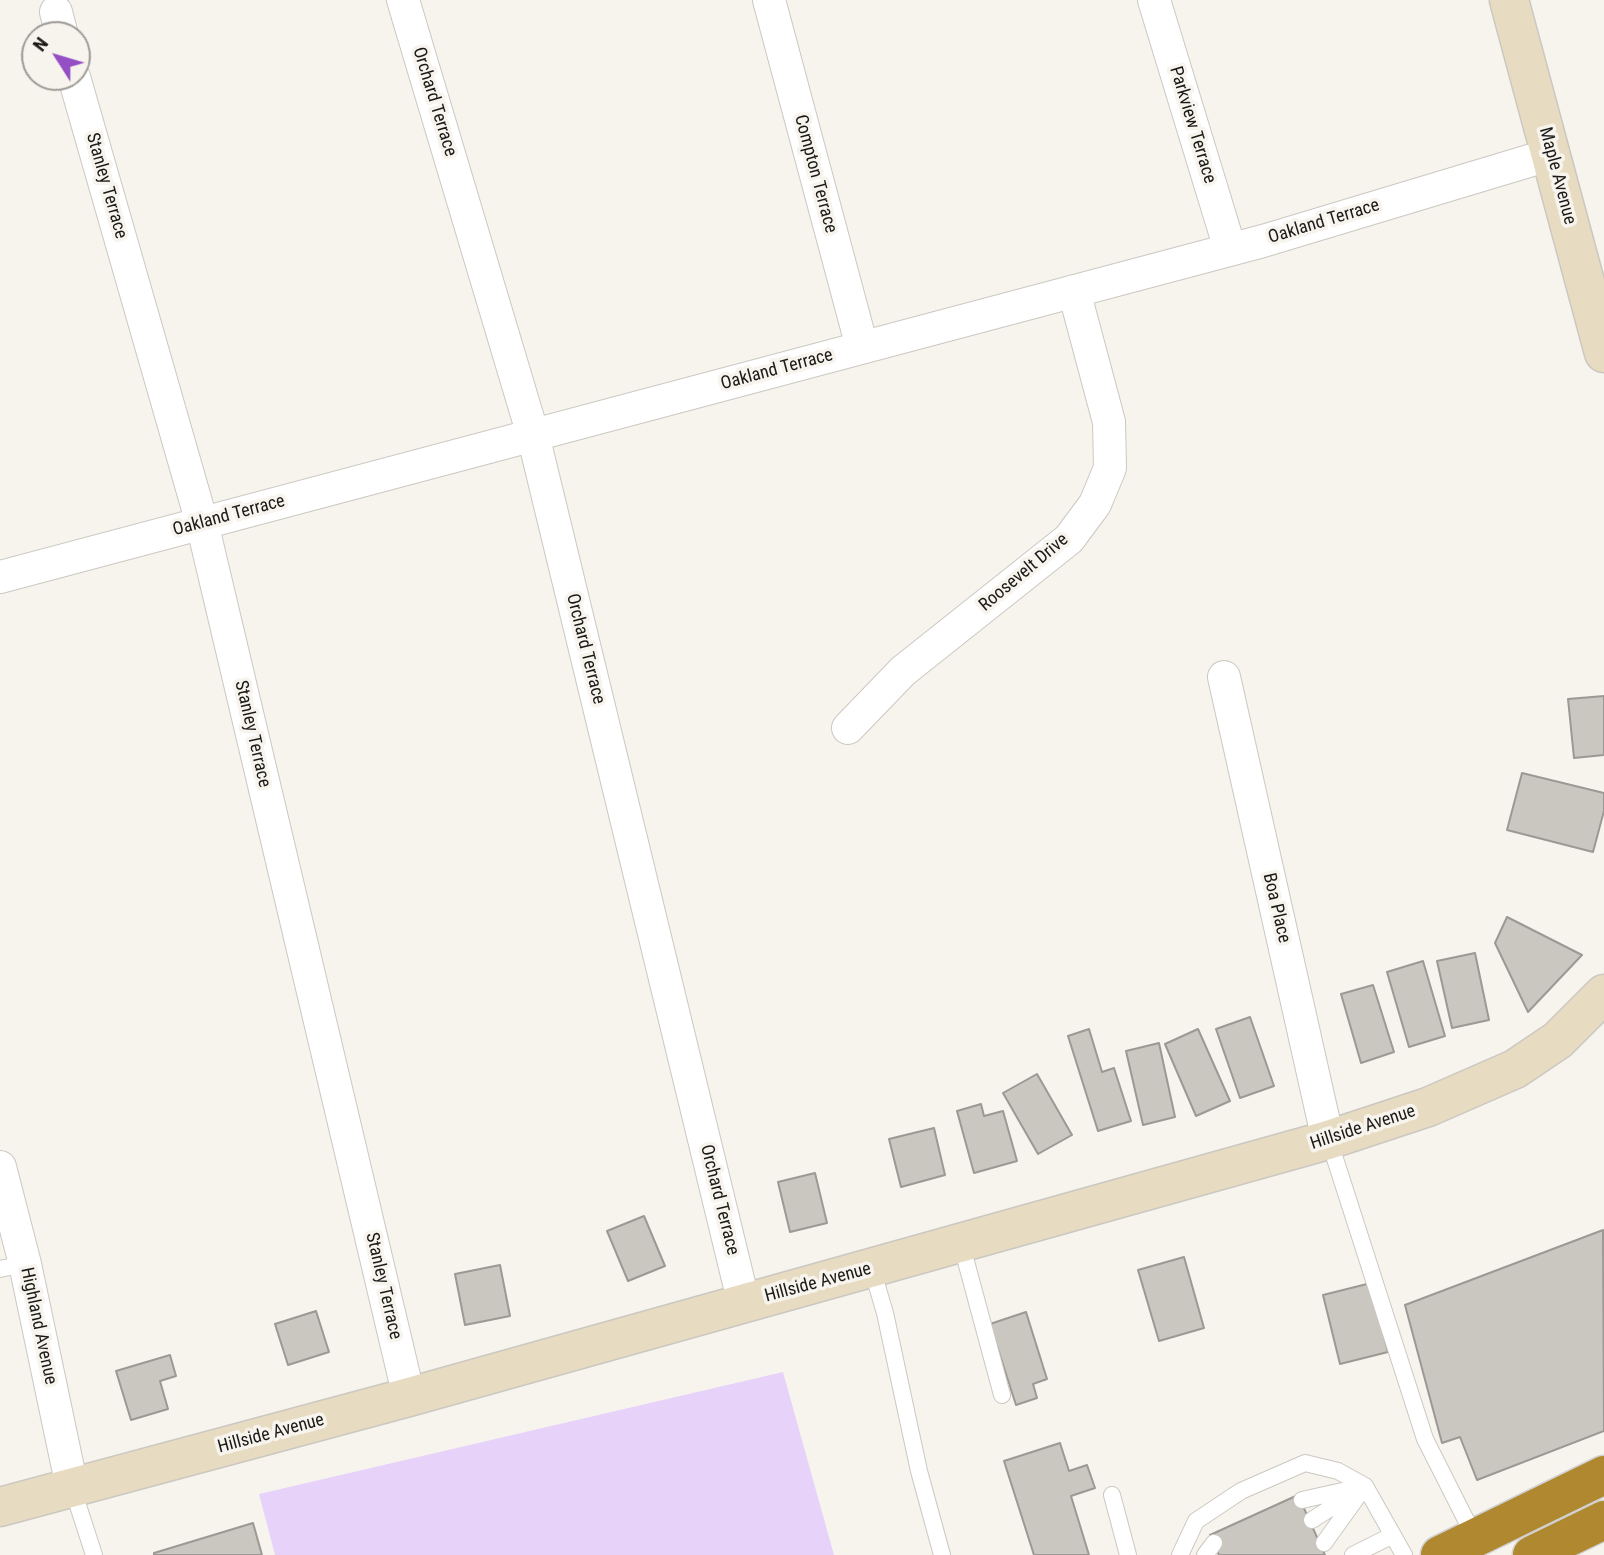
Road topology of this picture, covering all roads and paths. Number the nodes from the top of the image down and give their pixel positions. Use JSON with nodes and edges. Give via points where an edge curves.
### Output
{"nodes":[{"id":1,"x":403,"y":0,"type":"edge"},
{"id":2,"x":769,"y":0,"type":"edge"},
{"id":3,"x":1154,"y":0,"type":"edge"},
{"id":4,"x":1509,"y":0,"type":"edge"},
{"id":5,"x":78,"y":91,"type":"edge"},
{"id":6,"x":1552,"y":154,"type":"junction"},
{"id":7,"x":1230,"y":249,"type":"junction"},
{"id":8,"x":1074,"y":291,"type":"junction"},
{"id":9,"x":862,"y":347,"type":"junction"},
{"id":10,"x":1604,"y":353,"type":"edge"},
{"id":11,"x":533,"y":435,"type":"junction"},
{"id":12,"x":202,"y":523,"type":"junction"},
{"id":13,"x":0,"y":577,"type":"edge"},
{"id":14,"x":1224,"y":677,"type":"dead end"},
{"id":15,"x":848,"y":728,"type":"dead end"},
{"id":16,"x":1604,"y":994,"type":"edge"},
{"id":17,"x":1328,"y":1140,"type":"junction"},
{"id":18,"x":0,"y":1167,"type":"edge"},
{"id":19,"x":961,"y":1243,"type":"junction"},
{"id":20,"x":13,"y":1266,"type":"edge"},
{"id":21,"x":872,"y":1269,"type":"junction"},
{"id":22,"x":744,"y":1304,"type":"junction"},
{"id":23,"x":1002,"y":1395,"type":"dead end"},
{"id":24,"x":409,"y":1397,"type":"junction"},
{"id":25,"x":1604,"y":1475,"type":"edge"},
{"id":26,"x":1365,"y":1486,"type":"junction"},
{"id":27,"x":72,"y":1487,"type":"junction"},
{"id":28,"x":1112,"y":1495,"type":"dead end"},
{"id":29,"x":1302,"y":1500,"type":"dead end"},
{"id":30,"x":0,"y":1507,"type":"edge"},
{"id":31,"x":1312,"y":1520,"type":"dead end"},
{"id":32,"x":1604,"y":1520,"type":"edge"},
{"id":33,"x":1393,"y":1535,"type":"junction"},
{"id":34,"x":1475,"y":1538,"type":"junction"},
{"id":35,"x":1324,"y":1543,"type":"dead end"},
{"id":36,"x":94,"y":1555,"type":"edge"},
{"id":37,"x":942,"y":1555,"type":"edge"},
{"id":38,"x":1128,"y":1555,"type":"edge"},
{"id":39,"x":1180,"y":1555,"type":"edge"},
{"id":40,"x":1353,"y":1555,"type":"edge"},
{"id":41,"x":1404,"y":1555,"type":"edge"},
{"id":42,"x":1440,"y":1555,"type":"edge"},
{"id":43,"x":1532,"y":1555,"type":"edge"}],
"edges":[{"from":1,"to":11,"type":"street","name":"Orchard Terrace"},
{"from":2,"to":9,"type":"street","name":"Compton Terrace"},
{"from":3,"to":7,"type":"street","name":"Parkview Terrace"},
{"from":4,"to":6,"type":"main road","name":"Maple Avenue"},
{"from":5,"to":12,"type":"street","name":"Stanley Terrace"},
{"from":6,"to":7,"type":"street","name":"Oakland Terrace"},
{"from":6,"to":10,"type":"main road","name":"Maple Avenue"},
{"from":7,"to":8,"type":"street","name":"Oakland Terrace"},
{"from":8,"to":9,"type":"street","name":"Oakland Terrace"},
{"from":8,"to":15,"type":"street","name":"Roosevelt Drive","via":[[1109,422],[1110,468],[1095,504],[1069,539],[903,671]]},
{"from":9,"to":11,"type":"street","name":"Oakland Terrace"},
{"from":11,"to":12,"type":"street","name":"Oakland Terrace"},
{"from":11,"to":22,"type":"street","name":"Orchard Terrace"},
{"from":12,"to":13,"type":"street","name":"Oakland Terrace"},
{"from":12,"to":24,"type":"street","name":"Stanley Terrace"},
{"from":14,"to":17,"type":"street","name":"Boa Place"},
{"from":16,"to":17,"type":"main road","name":"Hillside Avenue","via":[[1558,1040],[1515,1069],[1460,1095]]},
{"from":17,"to":19,"type":"main road","name":"Hillside Avenue"},
{"from":17,"to":34,"type":"lane","via":[[1425,1439]]},
{"from":18,"to":20,"type":"street","name":"Highland Avenue"},
{"from":19,"to":21,"type":"main road","name":"Hillside Avenue"},
{"from":19,"to":23,"type":"lane"},
{"from":20,"to":27,"type":"street","name":"Highland Avenue"},
{"from":21,"to":22,"type":"main road","name":"Hillside Avenue"},
{"from":21,"to":37,"type":"lane"},
{"from":22,"to":24,"type":"main road","name":"Hillside Avenue"},
{"from":24,"to":27,"type":"main road","name":"Hillside Avenue"},
{"from":25,"to":34,"type":"highway"},
{"from":26,"to":29,"type":"lane"},
{"from":26,"to":31,"type":"lane"},
{"from":26,"to":33,"type":"lane"},
{"from":26,"to":35,"type":"lane"},
{"from":26,"to":39,"type":"lane","via":[[1338,1471],[1305,1463],[1241,1491],[1196,1521]]},
{"from":27,"to":30,"type":"main road","name":"Hillside Avenue"},
{"from":27,"to":36,"type":"lane"},
{"from":28,"to":38,"type":"lane"},
{"from":32,"to":43,"type":"highway"},
{"from":33,"to":40,"type":"lane"},
{"from":33,"to":41,"type":"lane"},
{"from":34,"to":42,"type":"highway"}]}
